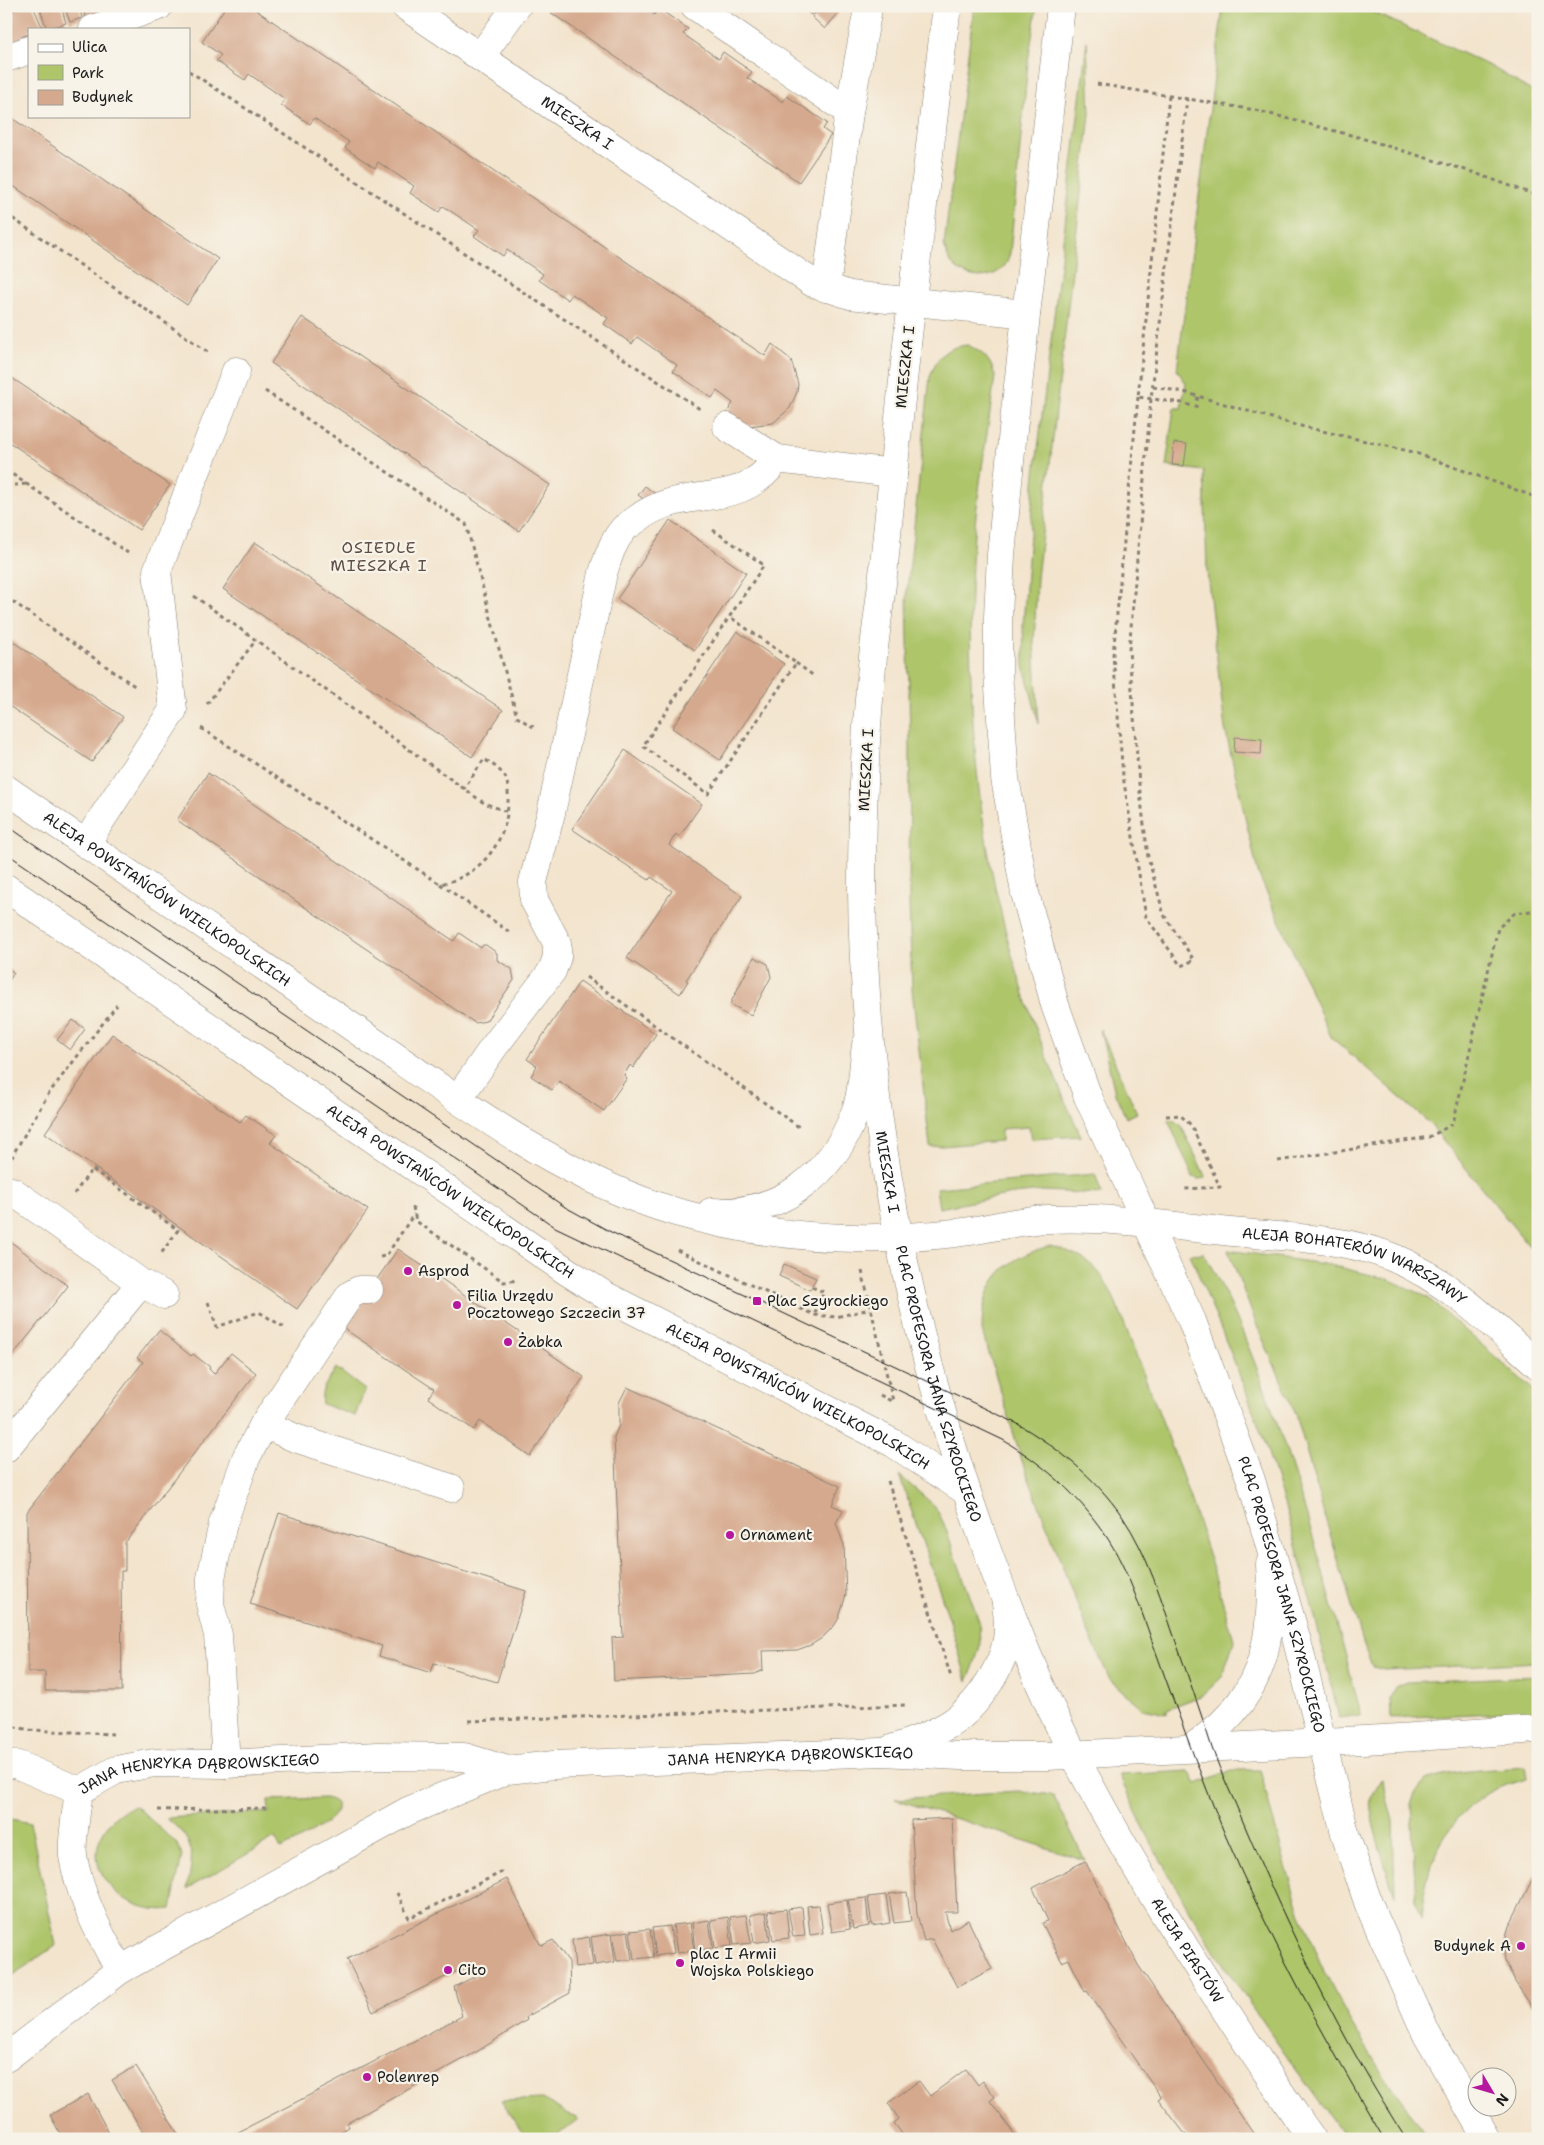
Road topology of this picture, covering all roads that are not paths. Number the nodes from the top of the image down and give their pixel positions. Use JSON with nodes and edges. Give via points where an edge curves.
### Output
{"nodes":[{"id":1,"x":159,"y":6,"type":"edge"},
{"id":2,"x":405,"y":6,"type":"edge"},
{"id":3,"x":517,"y":6,"type":"edge"},
{"id":4,"x":694,"y":6,"type":"edge"},
{"id":5,"x":947,"y":6,"type":"edge"},
{"id":6,"x":1061,"y":6,"type":"edge"},
{"id":7,"x":867,"y":14,"type":"dead end"},
{"id":8,"x":96,"y":28,"type":"edge"},
{"id":9,"x":28,"y":50,"type":"edge"},
{"id":10,"x":480,"y":57,"type":"junction"},
{"id":11,"x":6,"y":58,"type":"edge"},
{"id":12,"x":849,"y":112,"type":"junction"},
{"id":13,"x":826,"y":288,"type":"junction"},
{"id":14,"x":912,"y":301,"type":"junction"},
{"id":15,"x":1026,"y":314,"type":"junction"},
{"id":16,"x":236,"y":371,"type":"road end"},
{"id":17,"x":727,"y":427,"type":"road end"},
{"id":18,"x":777,"y":459,"type":"junction"},
{"id":19,"x":893,"y":473,"type":"junction"},
{"id":20,"x":6,"y":789,"type":"edge"},
{"id":21,"x":86,"y":843,"type":"junction"},
{"id":22,"x":6,"y":888,"type":"edge"},
{"id":23,"x":868,"y":1032,"type":"junction"},
{"id":24,"x":458,"y":1099,"type":"junction"},
{"id":25,"x":12,"y":1191,"type":"dead end"},
{"id":26,"x":671,"y":1210,"type":"junction"},
{"id":27,"x":1145,"y":1222,"type":"junction"},
{"id":28,"x":898,"y":1238,"type":"junction"},
{"id":29,"x":369,"y":1290,"type":"dead end"},
{"id":30,"x":1538,"y":1365,"type":"edge"},
{"id":31,"x":264,"y":1424,"type":"junction"},
{"id":32,"x":6,"y":1448,"type":"edge"},
{"id":33,"x":451,"y":1488,"type":"dead end"},
{"id":34,"x":966,"y":1491,"type":"junction"},
{"id":35,"x":1267,"y":1533,"type":"junction"},
{"id":36,"x":1006,"y":1602,"type":"junction"},
{"id":37,"x":1538,"y":1729,"type":"edge"},
{"id":38,"x":1321,"y":1742,"type":"junction"},
{"id":39,"x":1191,"y":1748,"type":"junction"},
{"id":40,"x":882,"y":1752,"type":"junction"},
{"id":41,"x":1073,"y":1754,"type":"junction"},
{"id":42,"x":6,"y":1763,"type":"edge"},
{"id":43,"x":226,"y":1764,"type":"junction"},
{"id":44,"x":507,"y":1770,"type":"junction"},
{"id":45,"x":79,"y":1791,"type":"junction"},
{"id":46,"x":120,"y":1970,"type":"junction"},
{"id":47,"x":6,"y":2058,"type":"edge"},
{"id":48,"x":1312,"y":2139,"type":"edge"},
{"id":49,"x":1487,"y":2139,"type":"edge"}],
"edges":[{"from":1,"to":8,"type":"street"},
{"from":2,"to":10,"type":"street","name":"MIESZKA I"},
{"from":3,"to":10,"type":"street"},
{"from":4,"to":12,"type":"street"},
{"from":5,"to":14,"type":"street","name":"MIESZKA I"},
{"from":6,"to":15,"type":"street"},
{"from":7,"to":12,"type":"street"},
{"from":9,"to":11,"type":"street"},
{"from":10,"to":13,"type":"street","name":"MIESZKA I","via":[[813,283]]},
{"from":12,"to":13,"type":"street"},
{"from":13,"to":14,"type":"street","name":"MIESZKA I","via":[[850,295]]},
{"from":14,"to":15,"type":"street","name":"MIESZKA I"},
{"from":14,"to":19,"type":"street","name":"MIESZKA I"},
{"from":15,"to":27,"type":"street","via":[[999,599],[998,672],[1005,778],[1025,893],[1055,1005],[1088,1097]]},
{"from":16,"to":21,"type":"street","via":[[158,571],[173,710]]},
{"from":17,"to":18,"type":"street"},
{"from":18,"to":19,"type":"street"},
{"from":18,"to":24,"type":"street","via":[[767,474],[748,487],[723,496],[680,499],[642,515],[622,530],[612,547],[603,573],[533,882],[534,900],[557,943],[557,957],[552,971]]},
{"from":19,"to":23,"type":"street","name":"MIESZKA I","via":[[865,765],[862,889]]},
{"from":20,"to":21,"type":"street","name":"ALEJA POWSTAŃCÓW WIELKOPOLSKICH"},
{"from":21,"to":24,"type":"street","name":"ALEJA POWSTAŃCÓW WIELKOPOLSKICH"},
{"from":22,"to":34,"type":"street","name":"ALEJA POWSTAŃCÓW WIELKOPOLSKICH","via":[[530,1248],[606,1296],[893,1443]]},
{"from":23,"to":26,"type":"street","via":[[857,1109],[834,1154],[812,1179],[785,1198],[756,1208],[718,1212]]},
{"from":23,"to":28,"type":"street","name":"MIESZKA I"},
{"from":24,"to":26,"type":"street","name":"ALEJA POWSTAŃCÓW WIELKOPOLSKICH","via":[[581,1175]]},
{"from":25,"to":32,"type":"street","via":[[152,1289]]},
{"from":26,"to":28,"type":"street","name":"ALEJA POWSTAŃCÓW WIELKOPOLSKICH","via":[[755,1231],[854,1239]]},
{"from":27,"to":28,"type":"street","name":"PLAC PROFESORA JANA SZYROCKIEGO","via":[[1045,1219],[957,1233]]},
{"from":27,"to":30,"type":"street","name":"ALEJA BOHATERÓW WARSZAWY","via":[[1330,1241],[1396,1259],[1450,1292]]},
{"from":27,"to":35,"type":"street","name":"PLAC PROFESORA JANA SZYROCKIEGO","via":[[1192,1321],[1251,1480]]},
{"from":28,"to":34,"type":"street","name":"PLAC PROFESORA JANA SZYROCKIEGO","via":[[940,1409]]},
{"from":29,"to":31,"type":"street","via":[[359,1290],[350,1295]]},
{"from":31,"to":33,"type":"street","via":[[295,1438]]},
{"from":31,"to":43,"type":"street","via":[[242,1467],[223,1523],[211,1578],[210,1604],[218,1635]]},
{"from":34,"to":36,"type":"street","name":"PLAC PROFESORA JANA SZYROCKIEGO"},
{"from":35,"to":38,"type":"street","name":"PLAC PROFESORA JANA SZYROCKIEGO"},
{"from":35,"to":39,"type":"street","via":[[1271,1619],[1260,1666],[1241,1703],[1228,1720]]},
{"from":36,"to":40,"type":"street","via":[[1006,1645],[1001,1662],[984,1689],[948,1725]]},
{"from":36,"to":41,"type":"street","name":"PLAC PROFESORA JANA SZYROCKIEGO"},
{"from":37,"to":38,"type":"street"},
{"from":38,"to":39,"type":"street","name":"PLAC PROFESORA JANA SZYROCKIEGO"},
{"from":38,"to":49,"type":"street","via":[[1346,1837],[1379,1932],[1427,2035]]},
{"from":39,"to":41,"type":"street","name":"PLAC PROFESORA JANA SZYROCKIEGO"},
{"from":40,"to":41,"type":"street","name":"JANA HENRYKA DĄBROWSKIEGO","via":[[961,1756]]},
{"from":40,"to":44,"type":"street","name":"JANA HENRYKA DĄBROWSKIEGO"},
{"from":41,"to":48,"type":"street","name":"ALEJA PIASTÓW","via":[[1197,1967]]},
{"from":42,"to":45,"type":"street"},
{"from":43,"to":44,"type":"street","name":"JANA HENRYKA DĄBROWSKIEGO","via":[[378,1756],[464,1757]]},
{"from":43,"to":45,"type":"street","name":"JANA HENRYKA DĄBROWSKIEGO","via":[[154,1763],[126,1768],[116,1770]]},
{"from":44,"to":46,"type":"street","name":"JANA HENRYKA DĄBROWSKIEGO","via":[[408,1811]]},
{"from":45,"to":46,"type":"street","name":"JANA HENRYKA DĄBROWSKIEGO","via":[[72,1855],[87,1905]]},
{"from":46,"to":47,"type":"street","name":"JANA HENRYKA DĄBROWSKIEGO"}]}
